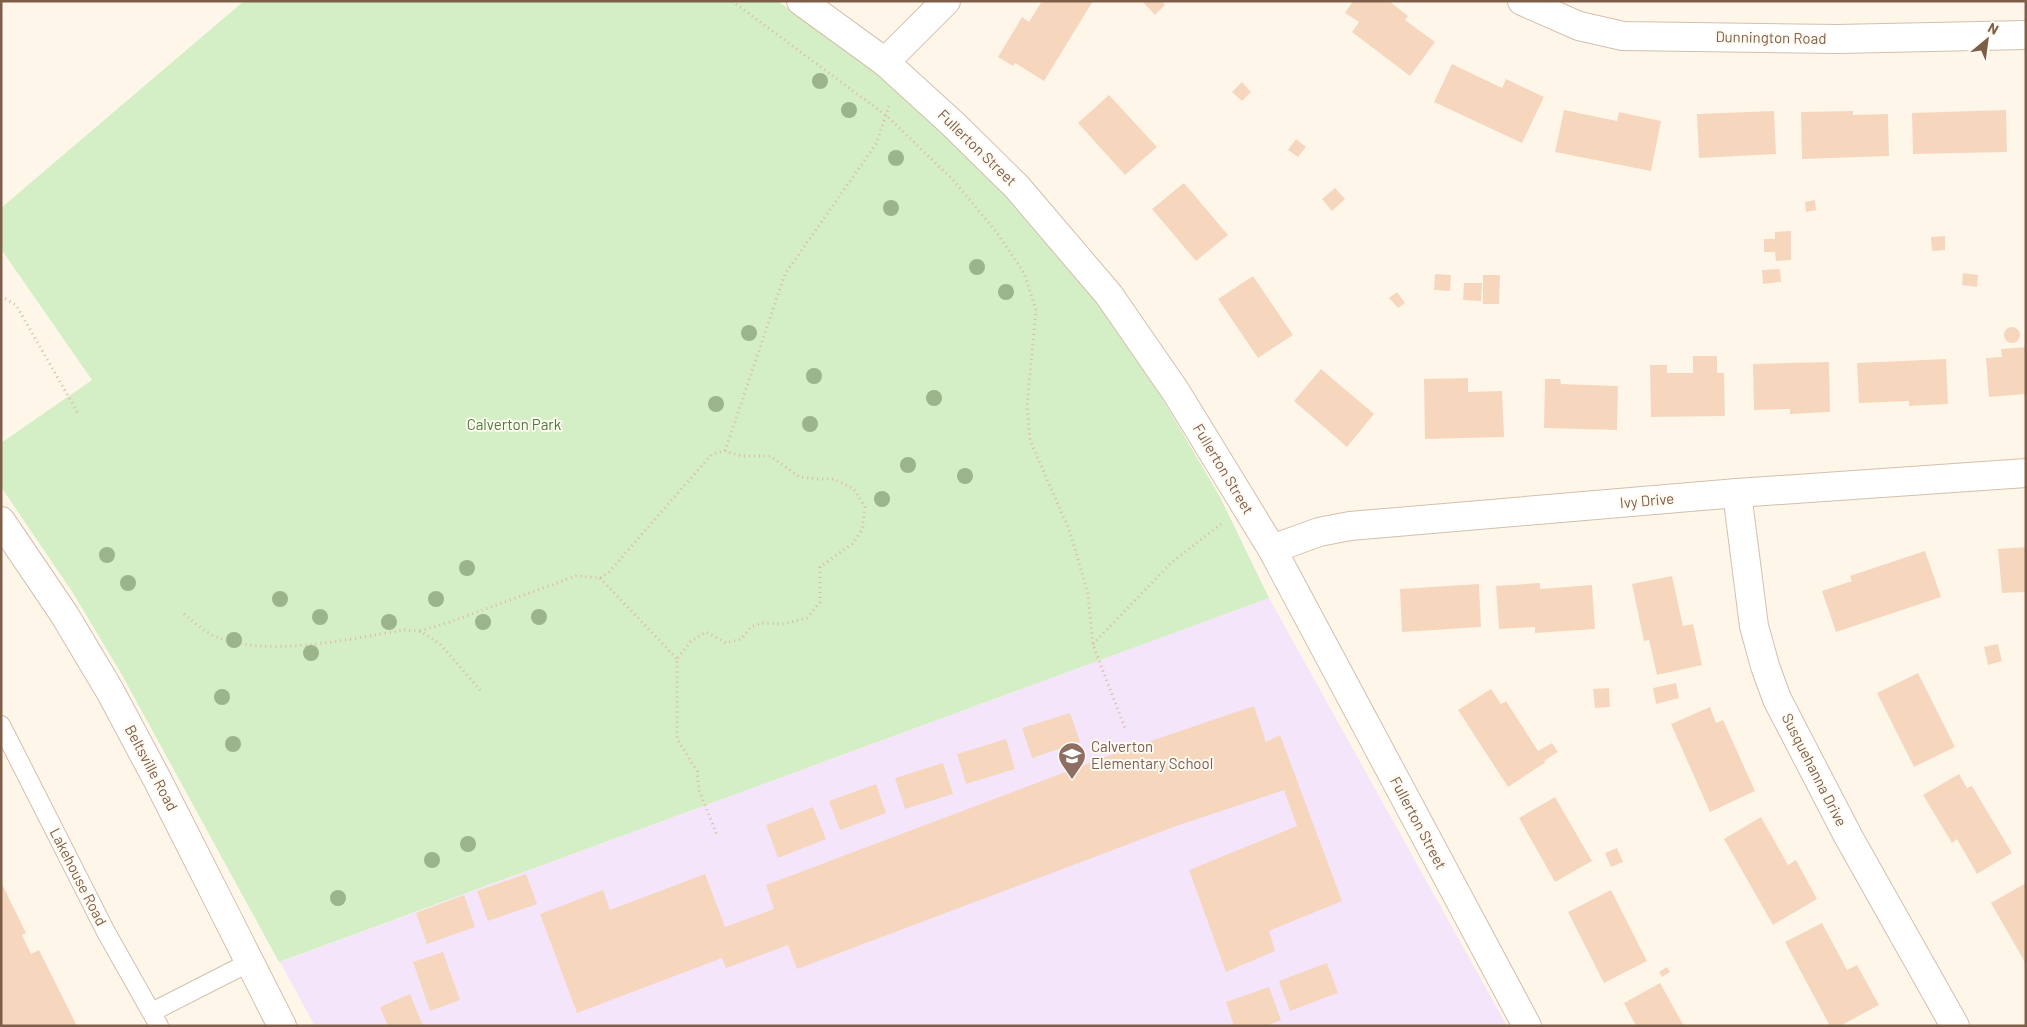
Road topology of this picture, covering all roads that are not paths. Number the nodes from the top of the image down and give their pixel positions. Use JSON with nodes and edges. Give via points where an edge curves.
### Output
{"nodes":[{"id":1,"x":801,"y":1,"type":"edge"},
{"id":2,"x":946,"y":1,"type":"edge"},
{"id":3,"x":1522,"y":1,"type":"edge"},
{"id":4,"x":2026,"y":35,"type":"edge"},
{"id":5,"x":886,"y":62,"type":"junction"},
{"id":6,"x":2026,"y":473,"type":"edge"},
{"id":7,"x":1737,"y":493,"type":"junction"},
{"id":8,"x":1,"y":521,"type":"edge"},
{"id":9,"x":1272,"y":549,"type":"junction"},
{"id":10,"x":1,"y":725,"type":"edge"},
{"id":11,"x":250,"y":962,"type":"junction"},
{"id":12,"x":155,"y":1019,"type":"edge"},
{"id":13,"x":282,"y":1026,"type":"edge"},
{"id":14,"x":1527,"y":1026,"type":"edge"},
{"id":15,"x":1955,"y":1026,"type":"edge"}],
"edges":[{"from":1,"to":5,"type":"street","name":"Fullerton Street"},
{"from":2,"to":5,"type":"street"},
{"from":3,"to":4,"type":"street","name":"Dunnington Road","via":[[1579,26],[1623,36],[1837,40]]},
{"from":5,"to":9,"type":"street","name":"Fullerton Street","via":[[1017,187],[1110,295],[1176,392]]},
{"from":6,"to":7,"type":"street","name":"Ivy Drive"},
{"from":7,"to":9,"type":"street","name":"Ivy Drive","via":[[1350,526],[1320,532]]},
{"from":7,"to":15,"type":"street","name":"Susquehanna Drive","via":[[1754,626],[1777,699],[1848,836]]},
{"from":8,"to":11,"type":"street","name":"Beltsville Road","via":[[64,614],[110,691]]},
{"from":9,"to":14,"type":"street","name":"Fullerton Street"},
{"from":10,"to":12,"type":"lane","name":"Lakehouse Road","via":[[106,932]]},
{"from":11,"to":12,"type":"lane"},
{"from":11,"to":13,"type":"street","name":"Beltsville Road"}]}
